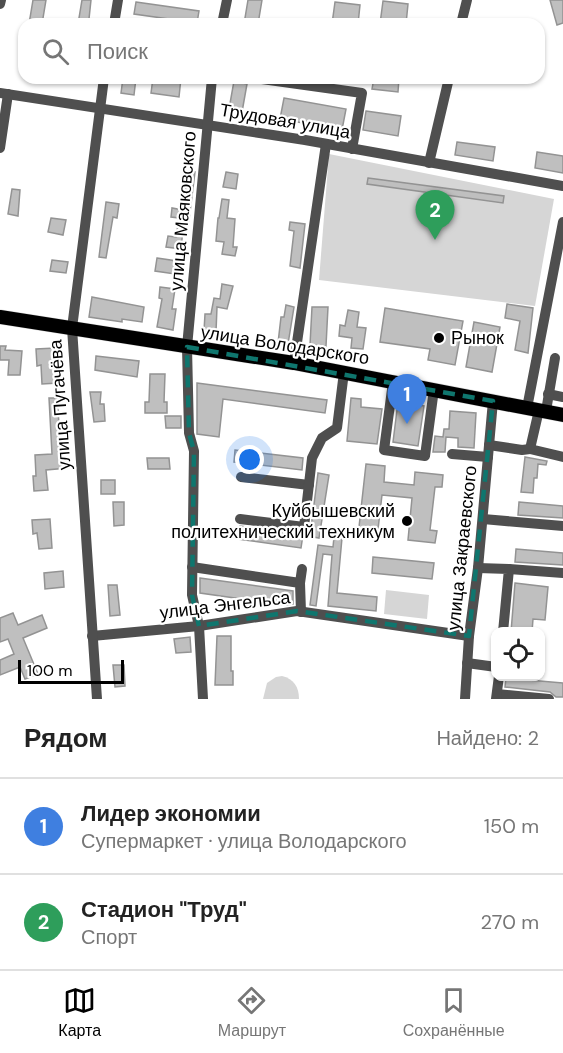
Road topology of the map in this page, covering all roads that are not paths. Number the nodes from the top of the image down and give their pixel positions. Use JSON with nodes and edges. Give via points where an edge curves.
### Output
{"nodes":[{"id":1,"x":118,"y":0,"type":"edge"},
{"id":2,"x":227,"y":0,"type":"edge"},
{"id":3,"x":467,"y":0,"type":"edge"},
{"id":4,"x":115,"y":18,"type":"edge"},
{"id":5,"x":223,"y":18,"type":"edge"},
{"id":6,"x":462,"y":18,"type":"edge"},
{"id":7,"x":103,"y":84,"type":"edge"},
{"id":8,"x":211,"y":84,"type":"edge"},
{"id":9,"x":297,"y":84,"type":"edge"},
{"id":10,"x":448,"y":84,"type":"edge"},
{"id":11,"x":4,"y":94,"type":"edge"},
{"id":12,"x":99,"y":109,"type":"junction"},
{"id":13,"x":207,"y":124,"type":"junction"},
{"id":14,"x":326,"y":144,"type":"junction"},
{"id":15,"x":0,"y":148,"type":"edge"},
{"id":16,"x":352,"y":149,"type":"junction"},
{"id":17,"x":429,"y":163,"type":"junction"},
{"id":18,"x":563,"y":186,"type":"edge"},
{"id":19,"x":563,"y":222,"type":"edge"},
{"id":20,"x":551,"y":283,"type":"junction"},
{"id":21,"x":563,"y":286,"type":"edge"},
{"id":22,"x":0,"y":317,"type":"edge"},
{"id":23,"x":72,"y":328,"type":"junction"},
{"id":24,"x":187,"y":347,"type":"junction"},
{"id":25,"x":555,"y":358,"type":"dead end"},
{"id":26,"x":294,"y":363,"type":"junction"},
{"id":27,"x":344,"y":372,"type":"junction"},
{"id":28,"x":393,"y":382,"type":"junction"},
{"id":29,"x":434,"y":389,"type":"junction"},
{"id":30,"x":548,"y":394,"type":"junction"},
{"id":31,"x":563,"y":397,"type":"edge"},
{"id":32,"x":493,"y":401,"type":"junction"},
{"id":33,"x":537,"y":410,"type":"junction"},
{"id":34,"x":563,"y":415,"type":"edge"},
{"id":35,"x":489,"y":445,"type":"junction"},
{"id":36,"x":530,"y":449,"type":"junction"},
{"id":37,"x":452,"y":454,"type":"dead end"},
{"id":38,"x":488,"y":457,"type":"junction"},
{"id":39,"x":563,"y":457,"type":"edge"},
{"id":40,"x":241,"y":477,"type":"dead end"},
{"id":41,"x":309,"y":485,"type":"junction"},
{"id":42,"x":240,"y":519,"type":"dead end"},
{"id":43,"x":483,"y":519,"type":"junction"},
{"id":44,"x":563,"y":526,"type":"edge"},
{"id":45,"x":192,"y":567,"type":"junction"},
{"id":46,"x":478,"y":567,"type":"junction"},
{"id":47,"x":509,"y":568,"type":"junction"},
{"id":48,"x":302,"y":569,"type":"dead end"},
{"id":49,"x":563,"y":573,"type":"edge"},
{"id":50,"x":300,"y":583,"type":"junction"},
{"id":51,"x":301,"y":612,"type":"junction"},
{"id":52,"x":199,"y":626,"type":"junction"},
{"id":53,"x":503,"y":627,"type":"edge"},
{"id":54,"x":92,"y":636,"type":"junction"},
{"id":55,"x":469,"y":636,"type":"junction"},
{"id":56,"x":467,"y":663,"type":"junction"},
{"id":57,"x":491,"y":666,"type":"edge"},
{"id":58,"x":499,"y":681,"type":"edge"},
{"id":59,"x":497,"y":697,"type":"edge"},
{"id":60,"x":97,"y":699,"type":"edge"},
{"id":61,"x":203,"y":699,"type":"edge"},
{"id":62,"x":465,"y":699,"type":"edge"},
{"id":63,"x":549,"y":699,"type":"edge"}],
"edges":[{"from":1,"to":4,"type":"street"},
{"from":2,"to":5,"type":"street"},
{"from":3,"to":6,"type":"street"},
{"from":7,"to":12,"type":"street","name":"улица Пугачёва"},
{"from":8,"to":13,"type":"street","name":"улица Маяковского"},
{"from":9,"to":16,"type":"street","via":[[362,93]]},
{"from":10,"to":17,"type":"street"},
{"from":11,"to":12,"type":"street","name":"Трудовая улица"},
{"from":11,"to":15,"type":"street"},
{"from":12,"to":13,"type":"street","name":"Трудовая улица"},
{"from":12,"to":23,"type":"street","name":"улица Пугачёва"},
{"from":13,"to":14,"type":"street","name":"Трудовая улица"},
{"from":13,"to":24,"type":"street","name":"улица Маяковского"},
{"from":14,"to":16,"type":"street","name":"Трудовая улица"},
{"from":14,"to":26,"type":"street"},
{"from":16,"to":17,"type":"street","name":"Трудовая улица"},
{"from":17,"to":18,"type":"street","name":"Трудовая улица"},
{"from":19,"to":20,"type":"street"},
{"from":20,"to":21,"type":"street"},
{"from":20,"to":33,"type":"street"},
{"from":22,"to":23,"type":"main road","name":"улица Володарского"},
{"from":23,"to":24,"type":"main road","name":"улица Володарского"},
{"from":23,"to":54,"type":"street","name":"улица Пугачёва"},
{"from":24,"to":26,"type":"main road","name":"улица Володарского"},
{"from":24,"to":45,"type":"street","name":"улица Маяковского","via":[[189,433],[194,451]]},
{"from":25,"to":30,"type":"street"},
{"from":26,"to":27,"type":"main road","name":"улица Володарского"},
{"from":27,"to":28,"type":"main road","name":"улица Володарского"},
{"from":27,"to":41,"type":"street","via":[[337,428],[322,438],[312,458]]},
{"from":28,"to":29,"type":"main road","name":"улица Володарского"},
{"from":28,"to":29,"type":"street","via":[[384,450],[425,456]]},
{"from":29,"to":32,"type":"main road","name":"улица Володарского"},
{"from":30,"to":31,"type":"street"},
{"from":30,"to":33,"type":"street"},
{"from":32,"to":33,"type":"main road","name":"улица Володарского"},
{"from":32,"to":35,"type":"street","name":"улица Закраевского"},
{"from":33,"to":34,"type":"main road","name":"улица Володарского"},
{"from":33,"to":36,"type":"street"},
{"from":35,"to":36,"type":"street"},
{"from":35,"to":38,"type":"street","name":"улица Закраевского"},
{"from":36,"to":39,"type":"street"},
{"from":37,"to":38,"type":"street"},
{"from":38,"to":43,"type":"street","name":"улица Закраевского"},
{"from":40,"to":41,"type":"street"},
{"from":41,"to":42,"type":"street","via":[[304,527]]},
{"from":43,"to":44,"type":"street"},
{"from":43,"to":46,"type":"street","name":"улица Закраевского"},
{"from":45,"to":50,"type":"street"},
{"from":45,"to":52,"type":"street","name":"улица Маяковского","via":[[192,595]]},
{"from":46,"to":47,"type":"street"},
{"from":46,"to":55,"type":"street","name":"улица Закраевского"},
{"from":47,"to":49,"type":"street"},
{"from":47,"to":53,"type":"street"},
{"from":48,"to":50,"type":"street"},
{"from":50,"to":51,"type":"street"},
{"from":51,"to":52,"type":"street","name":"улица Энгельса"},
{"from":51,"to":55,"type":"street","name":"улица Энгельса"},
{"from":52,"to":54,"type":"street","name":"улица Энгельса"},
{"from":52,"to":61,"type":"street","name":"улица Маяковского"},
{"from":54,"to":60,"type":"street","name":"улица Пугачёва"},
{"from":55,"to":56,"type":"street","name":"улица Закраевского"},
{"from":56,"to":57,"type":"street"},
{"from":56,"to":62,"type":"street","name":"улица Закраевского"},
{"from":58,"to":59,"type":"street"},
{"from":59,"to":63,"type":"street"}]}
